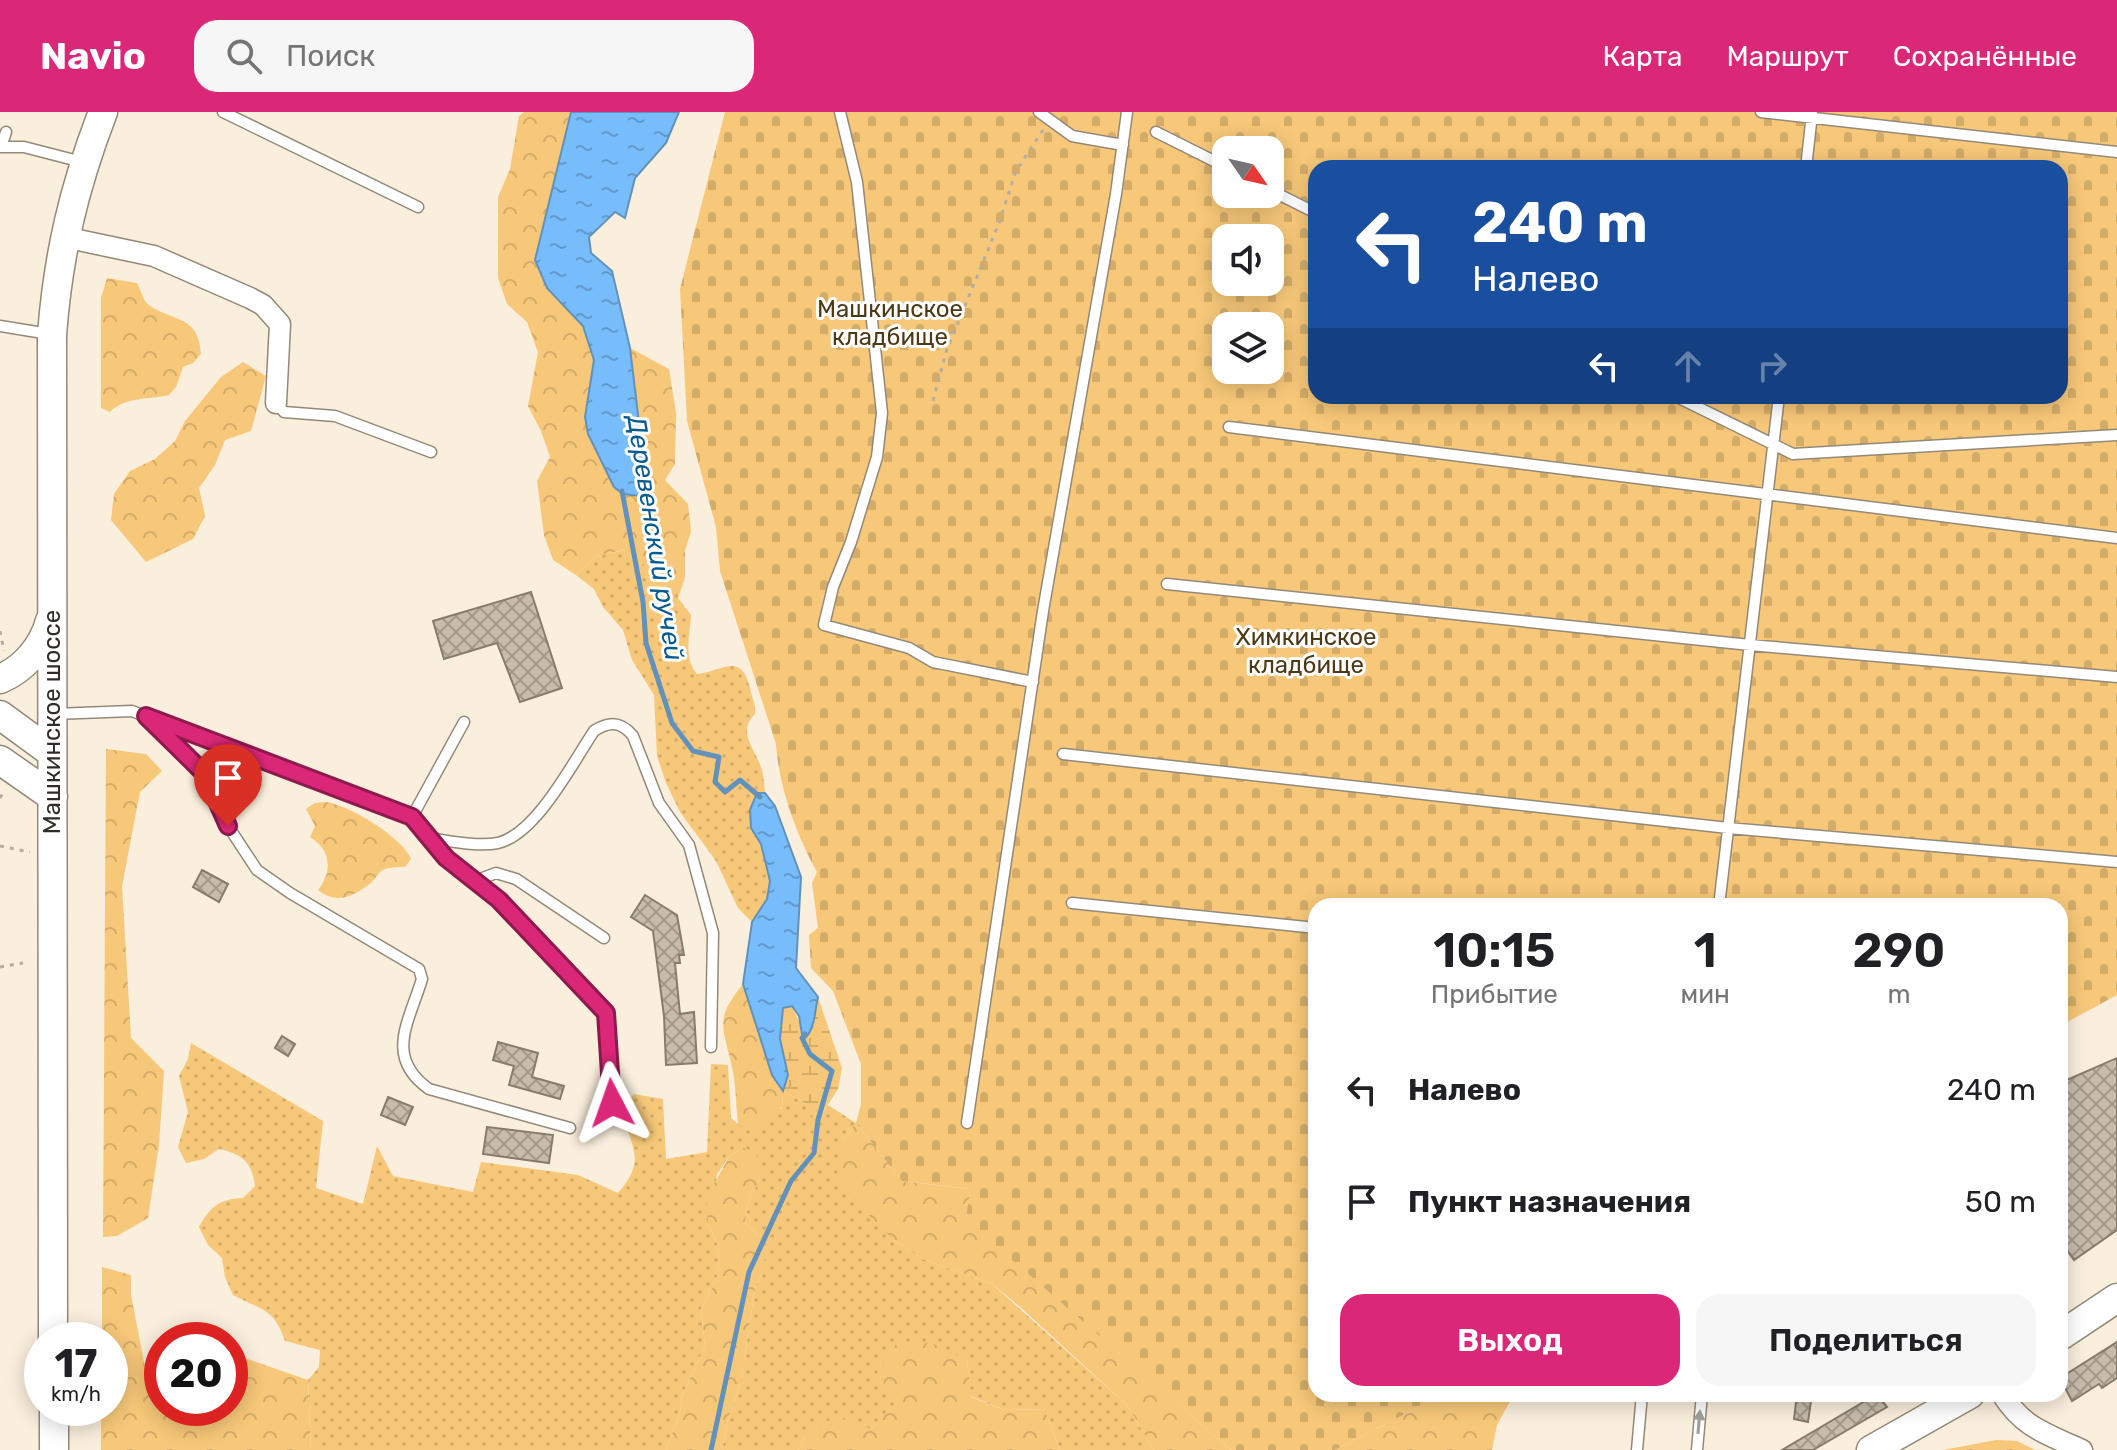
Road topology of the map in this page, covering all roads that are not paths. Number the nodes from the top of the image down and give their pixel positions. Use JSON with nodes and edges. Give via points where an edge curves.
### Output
{"nodes":[{"id":1,"x":103,"y":112,"type":"edge"},
{"id":2,"x":223,"y":112,"type":"edge"},
{"id":3,"x":840,"y":112,"type":"edge"},
{"id":4,"x":1039,"y":112,"type":"edge"},
{"id":5,"x":1127,"y":112,"type":"edge"},
{"id":6,"x":1761,"y":112,"type":"edge"},
{"id":7,"x":1812,"y":115,"type":"edge"},
{"id":8,"x":6,"y":132,"type":"dead end"},
{"id":9,"x":1156,"y":132,"type":"dead end"},
{"id":10,"x":1123,"y":145,"type":"junction"},
{"id":11,"x":0,"y":147,"type":"edge"},
{"id":12,"x":2117,"y":152,"type":"edge"},
{"id":13,"x":1212,"y":160,"type":"edge"},
{"id":14,"x":1807,"y":160,"type":"edge"},
{"id":15,"x":84,"y":162,"type":"junction"},
{"id":16,"x":1284,"y":197,"type":"edge"},
{"id":17,"x":418,"y":207,"type":"dead end"},
{"id":18,"x":1308,"y":209,"type":"edge"},
{"id":19,"x":64,"y":237,"type":"junction"},
{"id":20,"x":0,"y":326,"type":"edge"},
{"id":21,"x":52,"y":335,"type":"junction"},
{"id":22,"x":276,"y":403,"type":"joint"},
{"id":23,"x":1691,"y":404,"type":"edge"},
{"id":24,"x":1778,"y":404,"type":"edge"},
{"id":25,"x":1229,"y":427,"type":"dead end"},
{"id":26,"x":2117,"y":435,"type":"edge"},
{"id":27,"x":1773,"y":446,"type":"junction"},
{"id":28,"x":431,"y":452,"type":"dead end"},
{"id":29,"x":1767,"y":496,"type":"junction"},
{"id":30,"x":2117,"y":538,"type":"edge"},
{"id":31,"x":1167,"y":584,"type":"dead end"},
{"id":32,"x":52,"y":613,"type":"junction"},
{"id":33,"x":1750,"y":645,"type":"junction"},
{"id":34,"x":2117,"y":677,"type":"edge"},
{"id":35,"x":0,"y":679,"type":"edge"},
{"id":36,"x":1033,"y":682,"type":"junction"},
{"id":37,"x":52,"y":714,"type":"junction"},
{"id":38,"x":0,"y":715,"type":"edge"},
{"id":39,"x":146,"y":716,"type":"junction"},
{"id":40,"x":464,"y":722,"type":"dead end"},
{"id":41,"x":52,"y":753,"type":"junction"},
{"id":42,"x":1063,"y":754,"type":"dead end"},
{"id":43,"x":0,"y":760,"type":"edge"},
{"id":44,"x":53,"y":797,"type":"junction"},
{"id":45,"x":412,"y":817,"type":"junction"},
{"id":46,"x":1728,"y":828,"type":"junction"},
{"id":47,"x":429,"y":838,"type":"junction"},
{"id":48,"x":2117,"y":862,"type":"edge"},
{"id":49,"x":475,"y":881,"type":"junction"},
{"id":50,"x":1720,"y":898,"type":"edge"},
{"id":51,"x":1072,"y":903,"type":"dead end"},
{"id":52,"x":1308,"y":927,"type":"edge"},
{"id":53,"x":604,"y":938,"type":"dead end"},
{"id":54,"x":711,"y":1047,"type":"dead end"},
{"id":55,"x":612,"y":1103,"type":"dead end"},
{"id":56,"x":967,"y":1123,"type":"dead end"},
{"id":57,"x":570,"y":1128,"type":"dead end"},
{"id":58,"x":2117,"y":1298,"type":"edge"},
{"id":59,"x":53,"y":1322,"type":"edge"},
{"id":60,"x":2068,"y":1331,"type":"edge"},
{"id":61,"x":1641,"y":1402,"type":"edge"},
{"id":62,"x":1701,"y":1402,"type":"edge"},
{"id":63,"x":1956,"y":1402,"type":"edge"},
{"id":64,"x":2007,"y":1402,"type":"edge"},
{"id":65,"x":54,"y":1426,"type":"edge"},
{"id":66,"x":54,"y":1450,"type":"edge"},
{"id":67,"x":1637,"y":1450,"type":"edge"},
{"id":68,"x":1697,"y":1450,"type":"edge"},
{"id":69,"x":1871,"y":1450,"type":"edge"},
{"id":70,"x":2082,"y":1450,"type":"edge"}],
"edges":[{"from":1,"to":15,"type":"main road","name":"Машкинское шоссе"},
{"from":2,"to":17,"type":"lane"},
{"from":3,"to":36,"type":"lane","via":[[857,182],[882,413],[877,457],[824,625],[909,648],[933,662]]},
{"from":4,"to":10,"type":"lane","via":[[1072,136]]},
{"from":5,"to":10,"type":"lane"},
{"from":6,"to":7,"type":"lane"},
{"from":7,"to":12,"type":"lane"},
{"from":7,"to":14,"type":"lane"},
{"from":8,"to":11,"type":"lane"},
{"from":9,"to":13,"type":"lane"},
{"from":10,"to":36,"type":"lane"},
{"from":11,"to":15,"type":"lane","via":[[24,147]]},
{"from":15,"to":19,"type":"main road","name":"Машкинское шоссе"},
{"from":16,"to":18,"type":"lane"},
{"from":19,"to":21,"type":"main road","name":"Машкинское шоссе"},
{"from":19,"to":22,"type":"street","via":[[154,256],[263,305],[280,324]]},
{"from":20,"to":21,"type":"lane"},
{"from":21,"to":32,"type":"main road","name":"Машкинское шоссе"},
{"from":22,"to":28,"type":"lane","via":[[284,412],[335,416]]},
{"from":23,"to":27,"type":"lane"},
{"from":24,"to":27,"type":"lane"},
{"from":25,"to":29,"type":"lane"},
{"from":26,"to":27,"type":"lane","via":[[1793,454]]},
{"from":27,"to":29,"type":"lane"},
{"from":29,"to":30,"type":"lane"},
{"from":29,"to":33,"type":"lane"},
{"from":31,"to":33,"type":"lane"},
{"from":32,"to":35,"type":"main road","via":[[31,657]]},
{"from":32,"to":37,"type":"main road","name":"Машкинское шоссе"},
{"from":33,"to":34,"type":"lane"},
{"from":33,"to":46,"type":"lane"},
{"from":36,"to":56,"type":"lane"},
{"from":37,"to":39,"type":"lane","via":[[132,711]]},
{"from":37,"to":41,"type":"main road","name":"Машкинское шоссе"},
{"from":38,"to":41,"type":"main road"},
{"from":39,"to":45,"type":"lane"},
{"from":39,"to":57,"type":"lane","via":[[205,774],[228,826],[257,870],[419,969],[422,979],[401,1047],[416,1080],[429,1089]]},
{"from":40,"to":45,"type":"lane"},
{"from":41,"to":44,"type":"main road","name":"Машкинское шоссе"},
{"from":42,"to":46,"type":"lane"},
{"from":43,"to":44,"type":"main road"},
{"from":44,"to":59,"type":"main road","name":"Машкинское шоссе"},
{"from":45,"to":47,"type":"lane"},
{"from":46,"to":48,"type":"lane"},
{"from":46,"to":50,"type":"lane"},
{"from":47,"to":49,"type":"lane"},
{"from":47,"to":54,"type":"lane","via":[[496,843],[516,836],[534,821],[594,731],[614,723],[626,727],[659,803],[689,845],[713,933]]},
{"from":49,"to":53,"type":"lane","via":[[496,873],[516,879]]},
{"from":49,"to":55,"type":"lane","via":[[606,1013]]},
{"from":51,"to":52,"type":"lane"},
{"from":58,"to":60,"type":"main road"},
{"from":61,"to":67,"type":"lane"},
{"from":68,"to":62,"type":"lane","one_way":true},
{"from":63,"to":69,"type":"main road"},
{"from":64,"to":70,"type":"street","via":[[2031,1427]]},
{"from":65,"to":66,"type":"main road"}]}
